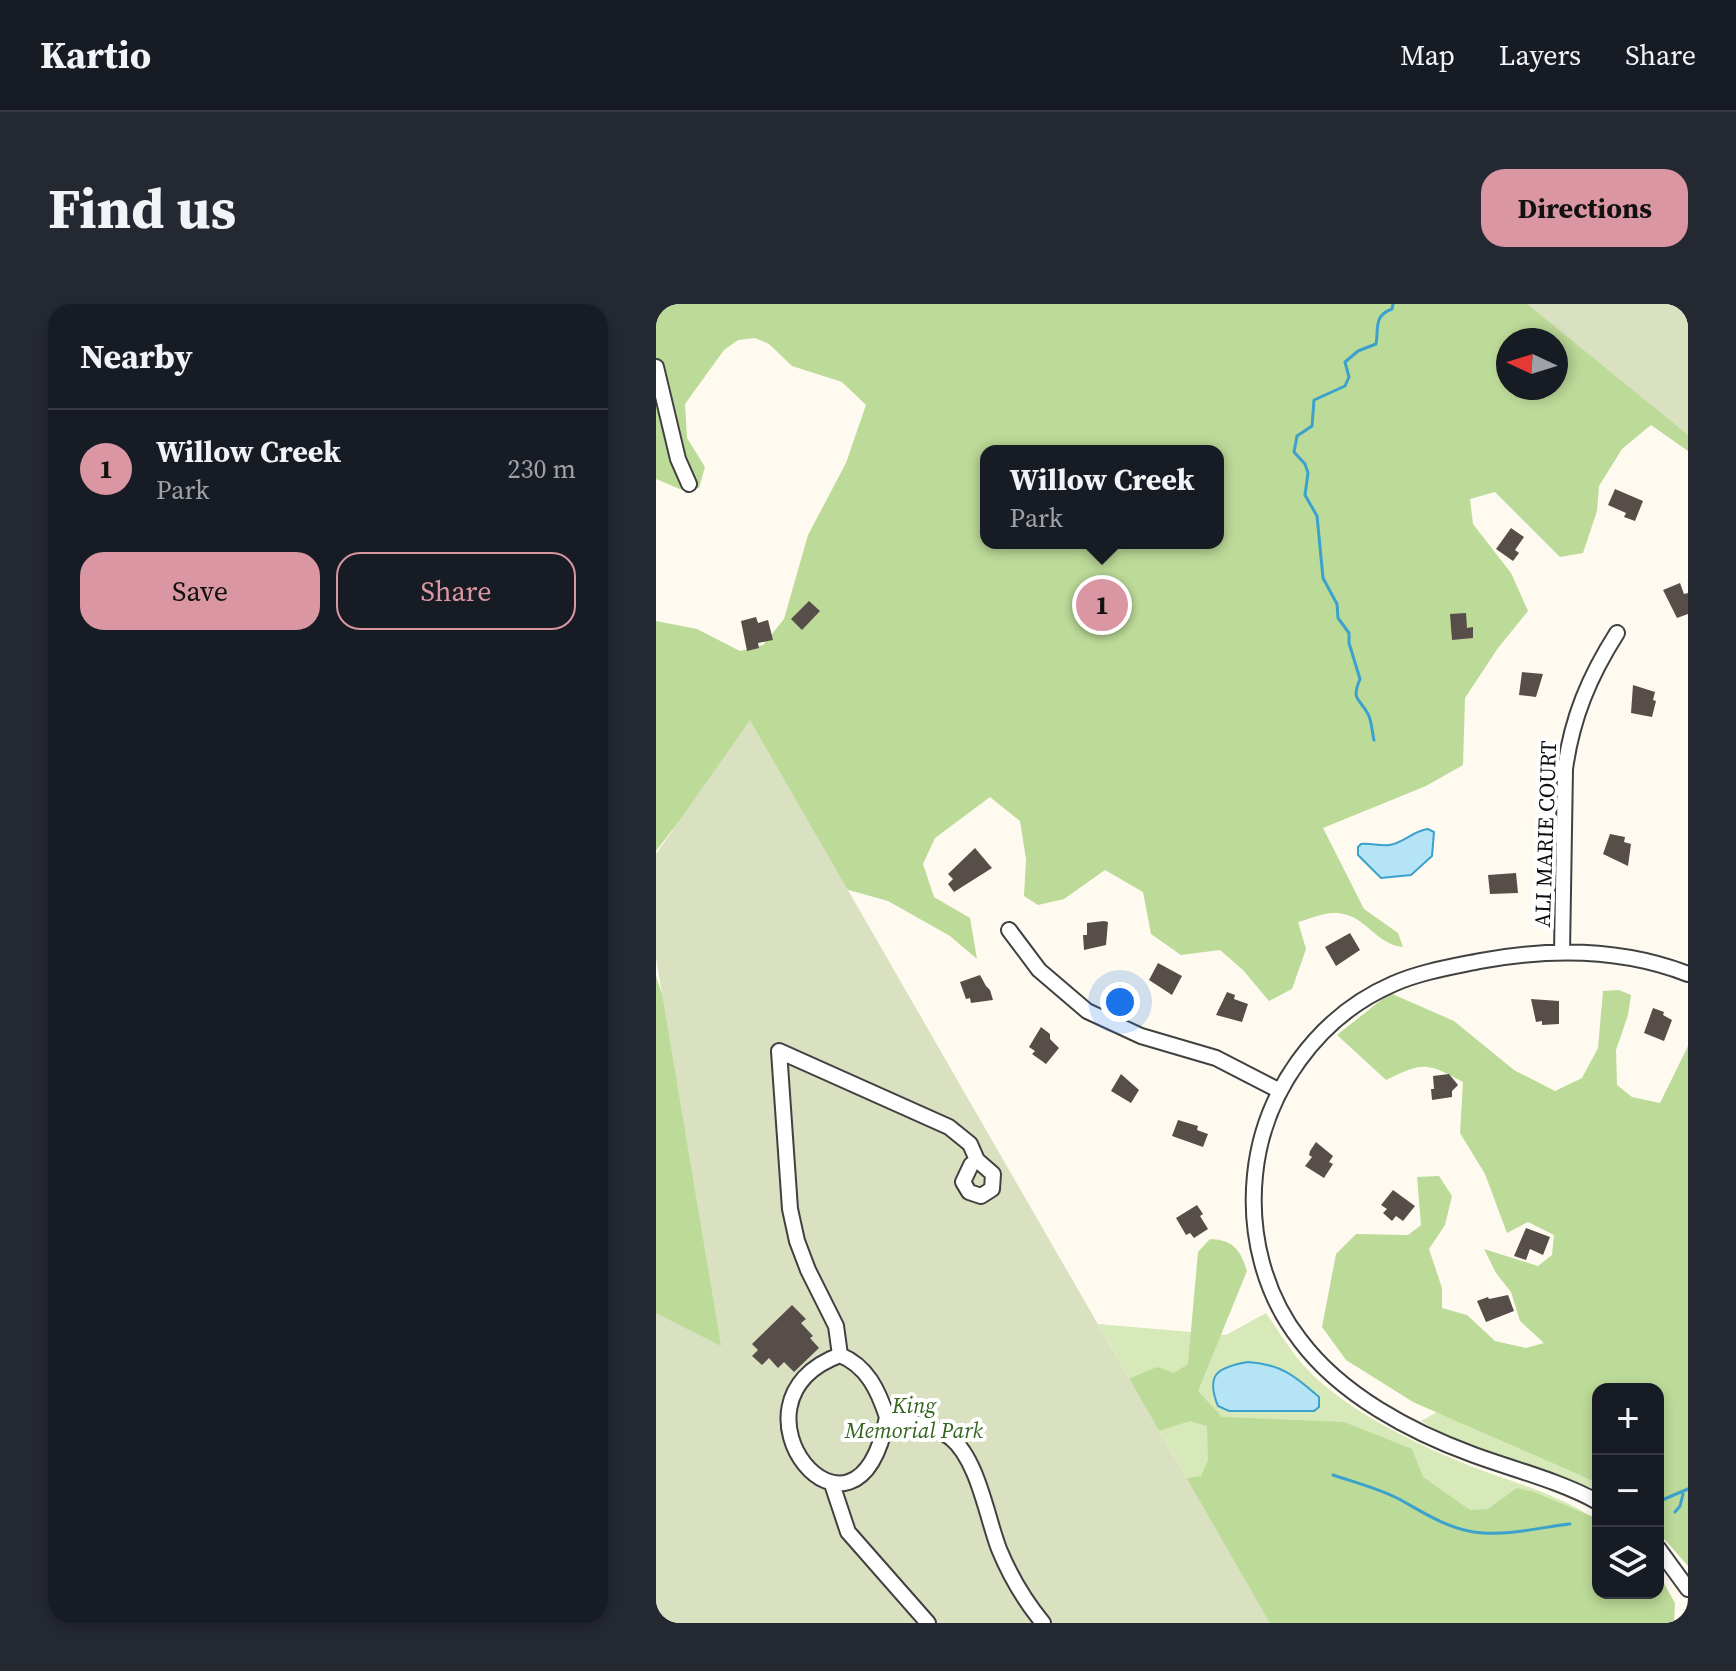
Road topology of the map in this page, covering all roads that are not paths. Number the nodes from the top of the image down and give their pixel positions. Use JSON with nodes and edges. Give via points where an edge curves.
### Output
{"nodes":[{"id":1,"x":656,"y":367,"type":"edge"},
{"id":2,"x":689,"y":484,"type":"dead end"},
{"id":3,"x":1617,"y":633,"type":"dead end"},
{"id":4,"x":1009,"y":930,"type":"dead end"},
{"id":5,"x":1562,"y":952,"type":"junction"},
{"id":6,"x":1688,"y":974,"type":"edge"},
{"id":7,"x":1280,"y":1091,"type":"junction"},
{"id":8,"x":977,"y":1160,"type":"dead end"},
{"id":9,"x":840,"y":1355,"type":"junction"},
{"id":10,"x":887,"y":1417,"type":"junction"},
{"id":11,"x":832,"y":1484,"type":"junction"},
{"id":12,"x":1592,"y":1499,"type":"edge"},
{"id":13,"x":1664,"y":1556,"type":"edge"},
{"id":14,"x":1688,"y":1589,"type":"edge"},
{"id":15,"x":928,"y":1623,"type":"edge"},
{"id":16,"x":1043,"y":1623,"type":"edge"}],
"edges":[{"from":1,"to":2,"type":"street"},
{"from":3,"to":5,"type":"street","name":"ALI MARIE COURT","via":[[1585,688],[1569,740]]},
{"from":4,"to":7,"type":"street","via":[[1039,970],[1087,1011],[1141,1036],[1216,1058]]},
{"from":5,"to":6,"type":"street","via":[[1622,956]]},
{"from":5,"to":7,"type":"street","via":[[1498,958],[1393,983],[1321,1033]]},
{"from":7,"to":12,"type":"street","via":[[1256,1163],[1254,1221],[1270,1287],[1299,1340],[1340,1382],[1419,1431]]},
{"from":8,"to":9,"type":"street","via":[[970,1144],[949,1127],[779,1051],[790,1209],[808,1270],[836,1326]]},
{"from":9,"to":10,"type":"street","via":[[862,1369]]},
{"from":9,"to":11,"type":"street","via":[[810,1371],[790,1408],[790,1439],[802,1462]]},
{"from":10,"to":11,"type":"street","via":[[867,1467],[850,1481]]},
{"from":10,"to":16,"type":"street","via":[[935,1430],[960,1448],[1007,1566]]},
{"from":11,"to":15,"type":"street","via":[[848,1532]]},
{"from":13,"to":14,"type":"street"}]}
